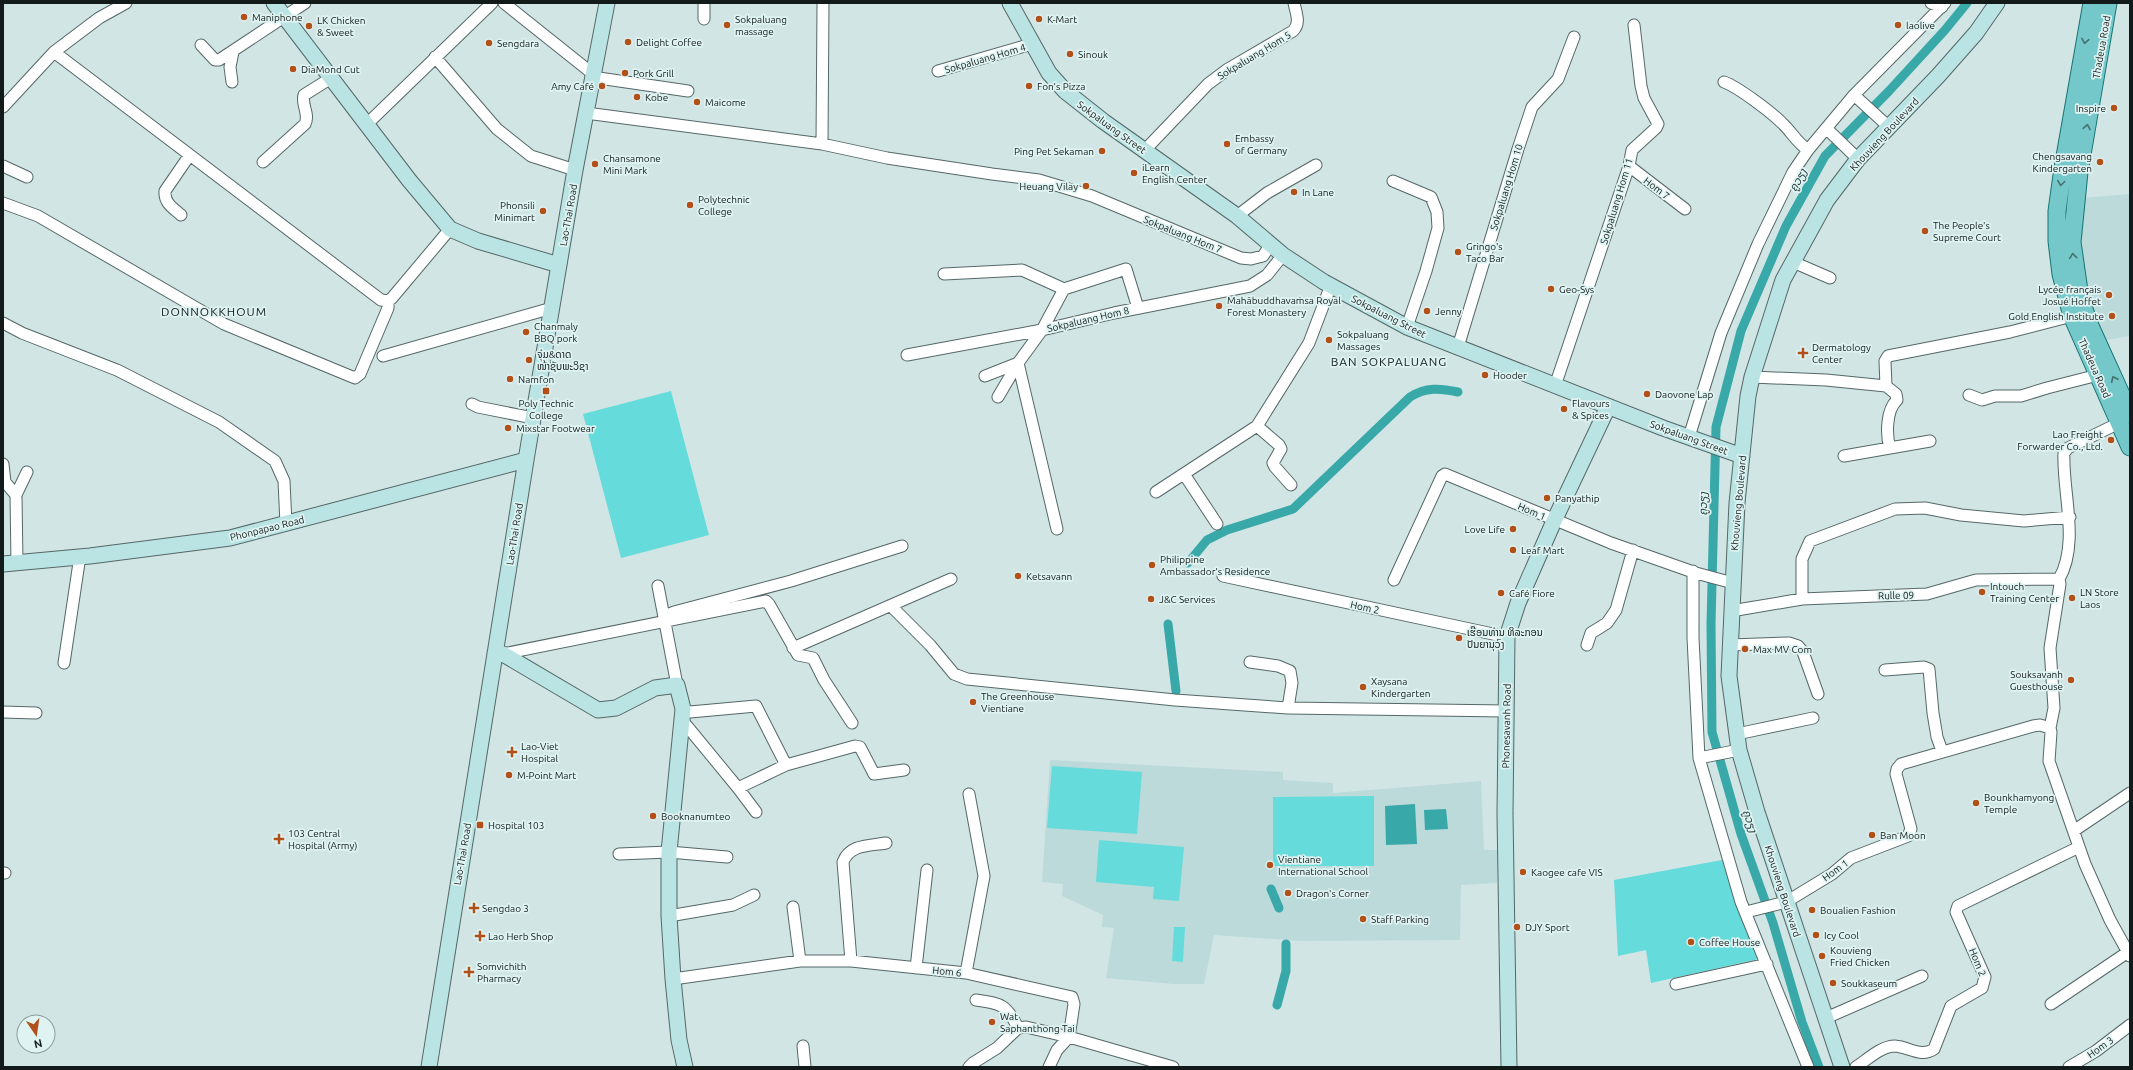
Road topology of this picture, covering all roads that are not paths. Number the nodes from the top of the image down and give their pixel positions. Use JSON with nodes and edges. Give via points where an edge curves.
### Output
{"nodes":[{"id":1,"x":126,"y":3,"type":"edge"},
{"id":2,"x":274,"y":3,"type":"edge"},
{"id":3,"x":305,"y":3,"type":"edge"},
{"id":4,"x":492,"y":3,"type":"edge"},
{"id":5,"x":504,"y":3,"type":"edge"},
{"id":6,"x":607,"y":3,"type":"edge"},
{"id":7,"x":704,"y":3,"type":"edge"},
{"id":8,"x":823,"y":3,"type":"edge"},
{"id":9,"x":1010,"y":3,"type":"edge"},
{"id":10,"x":1294,"y":3,"type":"edge"},
{"id":11,"x":1931,"y":3,"type":"edge"},
{"id":12,"x":1997,"y":3,"type":"edge"},
{"id":13,"x":2092,"y":3,"type":"edge"},
{"id":14,"x":2108,"y":3,"type":"edge"},
{"id":15,"x":1943,"y":5,"type":"edge"},
{"id":16,"x":285,"y":17,"type":"junction"},
{"id":17,"x":704,"y":19,"type":"dead end"},
{"id":18,"x":1634,"y":25,"type":"dead end"},
{"id":19,"x":1574,"y":37,"type":"dead end"},
{"id":20,"x":1032,"y":44,"type":"junction"},
{"id":21,"x":201,"y":45,"type":"dead end"},
{"id":22,"x":54,"y":52,"type":"junction"},
{"id":23,"x":233,"y":52,"type":"junction"},
{"id":24,"x":435,"y":57,"type":"junction"},
{"id":25,"x":938,"y":71,"type":"dead end"},
{"id":26,"x":592,"y":75,"type":"junction"},
{"id":27,"x":331,"y":78,"type":"junction"},
{"id":28,"x":232,"y":82,"type":"dead end"},
{"id":29,"x":1724,"y":82,"type":"dead end"},
{"id":30,"x":688,"y":92,"type":"dead end"},
{"id":31,"x":1857,"y":98,"type":"junction"},
{"id":32,"x":3,"y":107,"type":"edge"},
{"id":33,"x":586,"y":113,"type":"junction"},
{"id":34,"x":367,"y":124,"type":"junction"},
{"id":35,"x":1887,"y":125,"type":"junction"},
{"id":36,"x":1829,"y":131,"type":"junction"},
{"id":37,"x":822,"y":144,"type":"junction"},
{"id":38,"x":1808,"y":150,"type":"junction"},
{"id":39,"x":1144,"y":151,"type":"junction"},
{"id":40,"x":189,"y":156,"type":"junction"},
{"id":41,"x":1855,"y":156,"type":"junction"},
{"id":42,"x":263,"y":162,"type":"dead end"},
{"id":43,"x":3,"y":166,"type":"edge"},
{"id":44,"x":1316,"y":166,"type":"dead end"},
{"id":45,"x":1629,"y":166,"type":"junction"},
{"id":46,"x":575,"y":170,"type":"junction"},
{"id":47,"x":27,"y":177,"type":"dead end"},
{"id":48,"x":1393,"y":181,"type":"dead end"},
{"id":49,"x":3,"y":204,"type":"edge"},
{"id":50,"x":1685,"y":209,"type":"dead end"},
{"id":51,"x":181,"y":215,"type":"dead end"},
{"id":52,"x":1237,"y":216,"type":"junction"},
{"id":53,"x":450,"y":229,"type":"junction"},
{"id":54,"x":1271,"y":244,"type":"junction"},
{"id":55,"x":1283,"y":255,"type":"junction"},
{"id":56,"x":1793,"y":262,"type":"junction"},
{"id":57,"x":559,"y":265,"type":"junction"},
{"id":58,"x":944,"y":274,"type":"dead end"},
{"id":59,"x":1830,"y":278,"type":"dead end"},
{"id":60,"x":1331,"y":285,"type":"junction"},
{"id":61,"x":1064,"y":289,"type":"junction"},
{"id":62,"x":388,"y":301,"type":"junction"},
{"id":63,"x":552,"y":308,"type":"junction"},
{"id":64,"x":1138,"y":308,"type":"junction"},
{"id":65,"x":2072,"y":316,"type":"junction"},
{"id":66,"x":3,"y":323,"type":"edge"},
{"id":67,"x":1407,"y":327,"type":"junction"},
{"id":68,"x":1042,"y":330,"type":"junction"},
{"id":69,"x":1458,"y":347,"type":"junction"},
{"id":70,"x":907,"y":355,"type":"dead end"},
{"id":71,"x":383,"y":356,"type":"dead end"},
{"id":72,"x":1018,"y":363,"type":"junction"},
{"id":73,"x":2098,"y":375,"type":"junction"},
{"id":74,"x":985,"y":376,"type":"dead end"},
{"id":75,"x":1752,"y":377,"type":"junction"},
{"id":76,"x":1556,"y":386,"type":"junction"},
{"id":77,"x":1886,"y":386,"type":"junction"},
{"id":78,"x":1969,"y":394,"type":"dead end"},
{"id":79,"x":998,"y":397,"type":"dead end"},
{"id":80,"x":472,"y":404,"type":"dead end"},
{"id":81,"x":1608,"y":406,"type":"junction"},
{"id":82,"x":533,"y":418,"type":"junction"},
{"id":83,"x":2124,"y":418,"type":"edge"},
{"id":84,"x":1257,"y":426,"type":"junction"},
{"id":85,"x":1695,"y":439,"type":"junction"},
{"id":86,"x":1930,"y":441,"type":"dead end"},
{"id":87,"x":2130,"y":447,"type":"edge"},
{"id":88,"x":1890,"y":448,"type":"junction"},
{"id":89,"x":1738,"y":455,"type":"junction"},
{"id":90,"x":1844,"y":456,"type":"dead end"},
{"id":91,"x":526,"y":460,"type":"junction"},
{"id":92,"x":3,"y":464,"type":"edge"},
{"id":93,"x":27,"y":472,"type":"dead end"},
{"id":94,"x":1184,"y":474,"type":"junction"},
{"id":95,"x":1291,"y":485,"type":"dead end"},
{"id":96,"x":1156,"y":492,"type":"dead end"},
{"id":97,"x":16,"y":495,"type":"junction"},
{"id":98,"x":2070,"y":517,"type":"junction"},
{"id":99,"x":1554,"y":520,"type":"junction"},
{"id":100,"x":286,"y":524,"type":"junction"},
{"id":101,"x":1217,"y":524,"type":"dead end"},
{"id":102,"x":1057,"y":529,"type":"dead end"},
{"id":103,"x":902,"y":546,"type":"dead end"},
{"id":104,"x":1633,"y":550,"type":"junction"},
{"id":105,"x":80,"y":556,"type":"junction"},
{"id":106,"x":10,"y":564,"type":"edge"},
{"id":107,"x":1695,"y":572,"type":"junction"},
{"id":108,"x":1223,"y":576,"type":"dead end"},
{"id":109,"x":951,"y":579,"type":"dead end"},
{"id":110,"x":2059,"y":579,"type":"junction"},
{"id":111,"x":1394,"y":580,"type":"dead end"},
{"id":112,"x":1728,"y":582,"type":"junction"},
{"id":113,"x":658,"y":586,"type":"dead end"},
{"id":114,"x":1802,"y":599,"type":"junction"},
{"id":115,"x":891,"y":606,"type":"junction"},
{"id":116,"x":1731,"y":611,"type":"junction"},
{"id":117,"x":665,"y":623,"type":"junction"},
{"id":118,"x":1507,"y":637,"type":"junction"},
{"id":119,"x":1587,"y":645,"type":"dead end"},
{"id":120,"x":1730,"y":645,"type":"junction"},
{"id":121,"x":793,"y":648,"type":"junction"},
{"id":122,"x":499,"y":653,"type":"junction"},
{"id":123,"x":1250,"y":662,"type":"dead end"},
{"id":124,"x":64,"y":663,"type":"dead end"},
{"id":125,"x":1885,"y":670,"type":"dead end"},
{"id":126,"x":677,"y":685,"type":"junction"},
{"id":127,"x":1818,"y":694,"type":"dead end"},
{"id":128,"x":1288,"y":708,"type":"junction"},
{"id":129,"x":1506,"y":711,"type":"junction"},
{"id":130,"x":3,"y":712,"type":"edge"},
{"id":131,"x":36,"y":712,"type":"dead end"},
{"id":132,"x":682,"y":714,"type":"junction"},
{"id":133,"x":1813,"y":718,"type":"dead end"},
{"id":134,"x":852,"y":723,"type":"dead end"},
{"id":135,"x":2050,"y":728,"type":"junction"},
{"id":136,"x":1737,"y":734,"type":"junction"},
{"id":137,"x":1735,"y":751,"type":"junction"},
{"id":138,"x":1942,"y":751,"type":"junction"},
{"id":139,"x":1700,"y":758,"type":"junction"},
{"id":140,"x":786,"y":765,"type":"junction"},
{"id":141,"x":904,"y":770,"type":"dead end"},
{"id":142,"x":738,"y":788,"type":"junction"},
{"id":143,"x":969,"y":794,"type":"dead end"},
{"id":144,"x":2130,"y":794,"type":"edge"},
{"id":145,"x":756,"y":812,"type":"dead end"},
{"id":146,"x":2075,"y":830,"type":"junction"},
{"id":147,"x":886,"y":843,"type":"dead end"},
{"id":148,"x":2079,"y":847,"type":"junction"},
{"id":149,"x":669,"y":852,"type":"junction"},
{"id":150,"x":619,"y":854,"type":"dead end"},
{"id":151,"x":727,"y":857,"type":"dead end"},
{"id":152,"x":927,"y":870,"type":"dead end"},
{"id":153,"x":754,"y":895,"type":"dead end"},
{"id":154,"x":1781,"y":902,"type":"junction"},
{"id":155,"x":794,"y":907,"type":"dead end"},
{"id":156,"x":1748,"y":912,"type":"junction"},
{"id":157,"x":669,"y":916,"type":"junction"},
{"id":158,"x":2129,"y":954,"type":"edge"},
{"id":159,"x":800,"y":961,"type":"junction"},
{"id":160,"x":851,"y":961,"type":"junction"},
{"id":161,"x":1767,"y":964,"type":"junction"},
{"id":162,"x":916,"y":968,"type":"junction"},
{"id":163,"x":966,"y":973,"type":"junction"},
{"id":164,"x":1922,"y":976,"type":"dead end"},
{"id":165,"x":673,"y":979,"type":"junction"},
{"id":166,"x":1676,"y":984,"type":"dead end"},
{"id":167,"x":976,"y":1000,"type":"dead end"},
{"id":168,"x":2051,"y":1004,"type":"dead end"},
{"id":169,"x":1826,"y":1018,"type":"junction"},
{"id":170,"x":2130,"y":1025,"type":"edge"},
{"id":171,"x":1018,"y":1028,"type":"junction"},
{"id":172,"x":1069,"y":1037,"type":"junction"},
{"id":173,"x":803,"y":1046,"type":"dead end"},
{"id":174,"x":429,"y":1067,"type":"edge"},
{"id":175,"x":685,"y":1067,"type":"edge"},
{"id":176,"x":805,"y":1067,"type":"edge"},
{"id":177,"x":969,"y":1067,"type":"edge"},
{"id":178,"x":1049,"y":1067,"type":"edge"},
{"id":179,"x":1173,"y":1067,"type":"edge"},
{"id":180,"x":1509,"y":1067,"type":"edge"},
{"id":181,"x":1808,"y":1067,"type":"edge"},
{"id":182,"x":1842,"y":1067,"type":"edge"},
{"id":183,"x":1856,"y":1067,"type":"edge"},
{"id":184,"x":2070,"y":1067,"type":"edge"}],
"edges":[{"from":1,"to":22,"type":"street","via":[[100,18]]},
{"from":2,"to":16,"type":"street"},
{"from":3,"to":16,"type":"street"},
{"from":4,"to":24,"type":"street"},
{"from":5,"to":26,"type":"street"},
{"from":6,"to":26,"type":"street","name":"Lao-Thai Road"},
{"from":7,"to":17,"type":"street"},
{"from":8,"to":37,"type":"street"},
{"from":9,"to":20,"type":"street","name":"Sokpaluang Street"},
{"from":10,"to":39,"type":"street","name":"Sokpaluang Hom 5","via":[[1297,28],[1228,69],[1208,84]]},
{"from":11,"to":15,"type":"street"},
{"from":12,"to":35,"type":"street","name":"Khouvieng Boulevard","via":[[1976,33]]},
{"from":13,"to":65,"type":"main road","name":"Thadeua Road","one_way":true,"via":[[2057,211],[2061,274]]},
{"from":83,"to":14,"type":"main road","name":"Thadeua Road","one_way":true,"via":[[2080,298],[2072,242],[2079,172]]},
{"from":15,"to":31,"type":"street"},
{"from":16,"to":23,"type":"street"},
{"from":16,"to":27,"type":"street"},
{"from":18,"to":45,"type":"street","name":"Sokpaluang Hom 11","via":[[1641,86],[1658,124],[1632,150]]},
{"from":19,"to":69,"type":"street","name":"Sokpaluang Hom 10","via":[[1558,79],[1532,107]]},
{"from":20,"to":25,"type":"street","name":"Sokpaluang Hom 4"},
{"from":20,"to":39,"type":"street","name":"Sokpaluang Street","via":[[1065,91]]},
{"from":21,"to":23,"type":"street","via":[[215,60]]},
{"from":22,"to":32,"type":"street"},
{"from":22,"to":40,"type":"street"},
{"from":23,"to":28,"type":"street","via":[[230,67]]},
{"from":24,"to":34,"type":"street"},
{"from":24,"to":46,"type":"street","via":[[497,129],[531,156]]},
{"from":26,"to":30,"type":"street"},
{"from":26,"to":33,"type":"street","name":"Lao-Thai Road"},
{"from":27,"to":34,"type":"street"},
{"from":27,"to":42,"type":"street","via":[[304,96],[302,100],[307,117],[306,124]]},
{"from":29,"to":38,"type":"street","via":[[1734,86],[1782,123],[1793,138]]},
{"from":31,"to":35,"type":"street"},
{"from":31,"to":36,"type":"street"},
{"from":33,"to":37,"type":"street"},
{"from":33,"to":46,"type":"street","name":"Lao-Thai Road"},
{"from":34,"to":53,"type":"street"},
{"from":35,"to":41,"type":"street","name":"Khouvieng Boulevard"},
{"from":36,"to":38,"type":"street"},
{"from":36,"to":41,"type":"street"},
{"from":37,"to":54,"type":"street","name":"Sokpaluang Hom 7","via":[[887,158],[1040,180],[1092,196],[1241,258],[1263,256]]},
{"from":38,"to":85,"type":"street","via":[[1782,192],[1724,326],[1706,376]]},
{"from":39,"to":52,"type":"street","name":"Sokpaluang Street"},
{"from":40,"to":51,"type":"street","via":[[165,191],[165,198]]},
{"from":40,"to":62,"type":"street","via":[[378,299]]},
{"from":41,"to":56,"type":"street","name":"Khouvieng Boulevard"},
{"from":43,"to":47,"type":"street"},
{"from":44,"to":52,"type":"street","via":[[1267,193]]},
{"from":45,"to":50,"type":"street","name":"Hom 7"},
{"from":45,"to":76,"type":"street","name":"Sokpaluang Hom 11"},
{"from":46,"to":57,"type":"street","name":"Lao-Thai Road"},
{"from":48,"to":67,"type":"street","via":[[1431,198],[1437,212],[1438,228],[1434,245]]},
{"from":49,"to":62,"type":"street","via":[[38,216],[224,324],[355,378],[360,374],[388,308]]},
{"from":52,"to":54,"type":"street","name":"Sokpaluang Street"},
{"from":53,"to":57,"type":"street","via":[[478,241]]},
{"from":53,"to":62,"type":"street"},
{"from":54,"to":55,"type":"street","name":"Sokpaluang Street"},
{"from":55,"to":60,"type":"street","name":"Sokpaluang Street"},
{"from":55,"to":64,"type":"street","name":"Sokpaluang Hom 8","via":[[1267,275],[1250,286]]},
{"from":56,"to":59,"type":"street"},
{"from":56,"to":75,"type":"street","name":"Khouvieng Boulevard","via":[[1783,280]]},
{"from":57,"to":63,"type":"street","name":"Lao-Thai Road"},
{"from":58,"to":61,"type":"street","via":[[1022,270]]},
{"from":60,"to":67,"type":"street","name":"Sokpaluang Street"},
{"from":60,"to":84,"type":"street","via":[[1309,343]]},
{"from":61,"to":64,"type":"street","via":[[1126,269]]},
{"from":61,"to":68,"type":"street"},
{"from":63,"to":71,"type":"street"},
{"from":63,"to":82,"type":"street","name":"Lao-Thai Road"},
{"from":64,"to":68,"type":"street","name":"Sokpaluang Hom 8"},
{"from":65,"to":73,"type":"main road","name":"Thadeua Road"},
{"from":65,"to":77,"type":"street","via":[[2010,332],[1893,354],[1885,361]]},
{"from":66,"to":100,"type":"street","via":[[22,333],[117,370],[219,422],[275,461],[284,481]]},
{"from":67,"to":69,"type":"street","name":"Sokpaluang Street"},
{"from":68,"to":70,"type":"street"},
{"from":68,"to":72,"type":"street","name":"Sokpaluang Hom 8"},
{"from":69,"to":76,"type":"street","name":"Sokpaluang Street"},
{"from":72,"to":74,"type":"street"},
{"from":72,"to":79,"type":"street","name":"Sokpaluang Hom 8"},
{"from":72,"to":102,"type":"street"},
{"from":73,"to":78,"type":"street","via":[[2021,396],[1995,396],[1982,400]]},
{"from":73,"to":83,"type":"main road","name":"Thadeua Road"},
{"from":75,"to":77,"type":"street"},
{"from":75,"to":89,"type":"street","name":"Khouvieng Boulevard"},
{"from":76,"to":81,"type":"street","name":"Sokpaluang Street"},
{"from":77,"to":88,"type":"street","via":[[1896,394],[1897,400],[1893,404],[1888,425],[1887,438]]},
{"from":80,"to":82,"type":"street"},
{"from":81,"to":85,"type":"street","name":"Sokpaluang Street"},
{"from":81,"to":99,"type":"street","name":"Phonesavanh Road"},
{"from":82,"to":91,"type":"street","name":"Lao-Thai Road"},
{"from":83,"to":87,"type":"main road","name":"Thadeua Road"},
{"from":83,"to":98,"type":"street","via":[[2068,448],[2064,453]]},
{"from":84,"to":94,"type":"street"},
{"from":84,"to":95,"type":"street","via":[[1279,445],[1281,449],[1273,463],[1274,467]]},
{"from":85,"to":89,"type":"street","name":"Sokpaluang Street"},
{"from":86,"to":88,"type":"street"},
{"from":88,"to":90,"type":"street"},
{"from":89,"to":112,"type":"street","name":"Khouvieng Boulevard"},
{"from":91,"to":100,"type":"street","name":"Phonpapao Road"},
{"from":91,"to":122,"type":"street","name":"Lao-Thai Road"},
{"from":92,"to":97,"type":"street","via":[[5,482]]},
{"from":93,"to":97,"type":"street"},
{"from":94,"to":96,"type":"street"},
{"from":94,"to":101,"type":"street"},
{"from":97,"to":106,"type":"street"},
{"from":98,"to":110,"type":"street","via":[[2066,568]]},
{"from":98,"to":114,"type":"street","via":[[2024,521],[1961,515],[1925,508],[1895,509],[1810,541],[1802,559]]},
{"from":99,"to":104,"type":"street","name":"Hom 1"},
{"from":99,"to":111,"type":"street","name":"Hom 1","via":[[1445,474]]},
{"from":99,"to":118,"type":"street","name":"Phonesavanh Road","via":[[1518,603]]},
{"from":100,"to":105,"type":"street","name":"Phonpapao Road","via":[[230,538]]},
{"from":103,"to":117,"type":"street","via":[[791,581],[674,612],[669,614]]},
{"from":104,"to":107,"type":"street","name":"Hom 1"},
{"from":104,"to":119,"type":"street","via":[[1616,610],[1607,623],[1591,633]]},
{"from":105,"to":106,"type":"street","name":"Phonpapao Road"},
{"from":105,"to":124,"type":"street"},
{"from":107,"to":112,"type":"street","name":"Hom 1"},
{"from":107,"to":139,"type":"street","via":[[1693,638]]},
{"from":108,"to":118,"type":"street","name":"Hom 2"},
{"from":109,"to":115,"type":"street"},
{"from":110,"to":114,"type":"street","name":"Rulle 09","via":[[1976,580],[1927,594]]},
{"from":110,"to":135,"type":"street","via":[[2050,648],[2054,708]]},
{"from":112,"to":116,"type":"street","name":"Khouvieng Boulevard"},
{"from":113,"to":117,"type":"street"},
{"from":114,"to":116,"type":"street","name":"Rulle 09"},
{"from":115,"to":121,"type":"street"},
{"from":115,"to":128,"type":"street","via":[[930,645],[954,674],[967,679],[1175,700]]},
{"from":116,"to":120,"type":"street","name":"Khouvieng Boulevard"},
{"from":117,"to":121,"type":"street","via":[[766,601]]},
{"from":117,"to":122,"type":"street"},
{"from":117,"to":126,"type":"street"},
{"from":118,"to":129,"type":"street","name":"Phonesavanh Road"},
{"from":120,"to":127,"type":"street","via":[[1789,642],[1798,646],[1803,652]]},
{"from":120,"to":136,"type":"street","name":"Khouvieng Boulevard","via":[[1729,676]]},
{"from":121,"to":134,"type":"street","via":[[798,655],[813,658]]},
{"from":122,"to":126,"type":"street","via":[[598,710],[616,708],[655,688]]},
{"from":122,"to":174,"type":"street","name":"Lao-Thai Road"},
{"from":123,"to":128,"type":"street","via":[[1278,666],[1290,671],[1292,683]]},
{"from":125,"to":138,"type":"street","via":[[1924,667],[1929,669],[1933,713]]},
{"from":126,"to":132,"type":"street"},
{"from":128,"to":129,"type":"street"},
{"from":129,"to":180,"type":"street","name":"Phonesavanh Road"},
{"from":130,"to":131,"type":"street"},
{"from":132,"to":140,"type":"street","via":[[756,706]]},
{"from":132,"to":142,"type":"street"},
{"from":132,"to":149,"type":"street"},
{"from":133,"to":136,"type":"street"},
{"from":135,"to":138,"type":"street","via":[[2033,726]]},
{"from":135,"to":146,"type":"street","via":[[2049,761]]},
{"from":136,"to":137,"type":"street","name":"Khouvieng Boulevard"},
{"from":137,"to":139,"type":"street"},
{"from":137,"to":154,"type":"street","name":"Khouvieng Boulevard"},
{"from":138,"to":154,"type":"street","name":"Hom 1","via":[[1897,768],[1896,774],[1911,829],[1908,836],[1851,858],[1832,874]]},
{"from":139,"to":156,"type":"street"},
{"from":140,"to":141,"type":"street","via":[[858,746],[874,774]]},
{"from":140,"to":142,"type":"street"},
{"from":142,"to":145,"type":"street"},
{"from":143,"to":163,"type":"street","via":[[984,876]]},
{"from":144,"to":146,"type":"street"},
{"from":146,"to":148,"type":"street"},
{"from":147,"to":160,"type":"street","via":[[855,848],[846,854],[843,862]]},
{"from":148,"to":158,"type":"street","via":[[2110,920]]},
{"from":148,"to":183,"type":"street","name":"Hom 2","via":[[1958,906],[1956,912],[1985,977],[1982,988],[1951,1006],[1934,1049],[1930,1052],[1894,1046],[1883,1049]]},
{"from":149,"to":150,"type":"street"},
{"from":149,"to":151,"type":"street"},
{"from":149,"to":157,"type":"street"},
{"from":152,"to":162,"type":"street"},
{"from":153,"to":157,"type":"street","via":[[733,905]]},
{"from":154,"to":156,"type":"street","name":"Hom 1"},
{"from":154,"to":169,"type":"street","name":"Khouvieng Boulevard"},
{"from":155,"to":159,"type":"street"},
{"from":156,"to":161,"type":"street"},
{"from":157,"to":165,"type":"street"},
{"from":158,"to":168,"type":"street"},
{"from":159,"to":160,"type":"street","name":"Hom 6"},
{"from":159,"to":165,"type":"street","name":"Hom 6"},
{"from":160,"to":162,"type":"street","name":"Hom 6"},
{"from":161,"to":166,"type":"street"},
{"from":161,"to":181,"type":"street"},
{"from":162,"to":163,"type":"street","name":"Hom 6"},
{"from":163,"to":172,"type":"street","name":"Hom 6","via":[[1072,997],[1074,1004]]},
{"from":164,"to":169,"type":"street"},
{"from":165,"to":175,"type":"street","via":[[679,1040]]},
{"from":167,"to":171,"type":"street","via":[[1005,1007],[1012,1014]]},
{"from":169,"to":182,"type":"street","name":"Khouvieng Boulevard"},
{"from":170,"to":184,"type":"street","name":"Hom 3"},
{"from":171,"to":172,"type":"street","via":[[1026,1027]]},
{"from":171,"to":177,"type":"street","via":[[997,1048]]},
{"from":172,"to":178,"type":"street","via":[[1057,1050]]},
{"from":172,"to":179,"type":"street"},
{"from":173,"to":176,"type":"street"}]}
